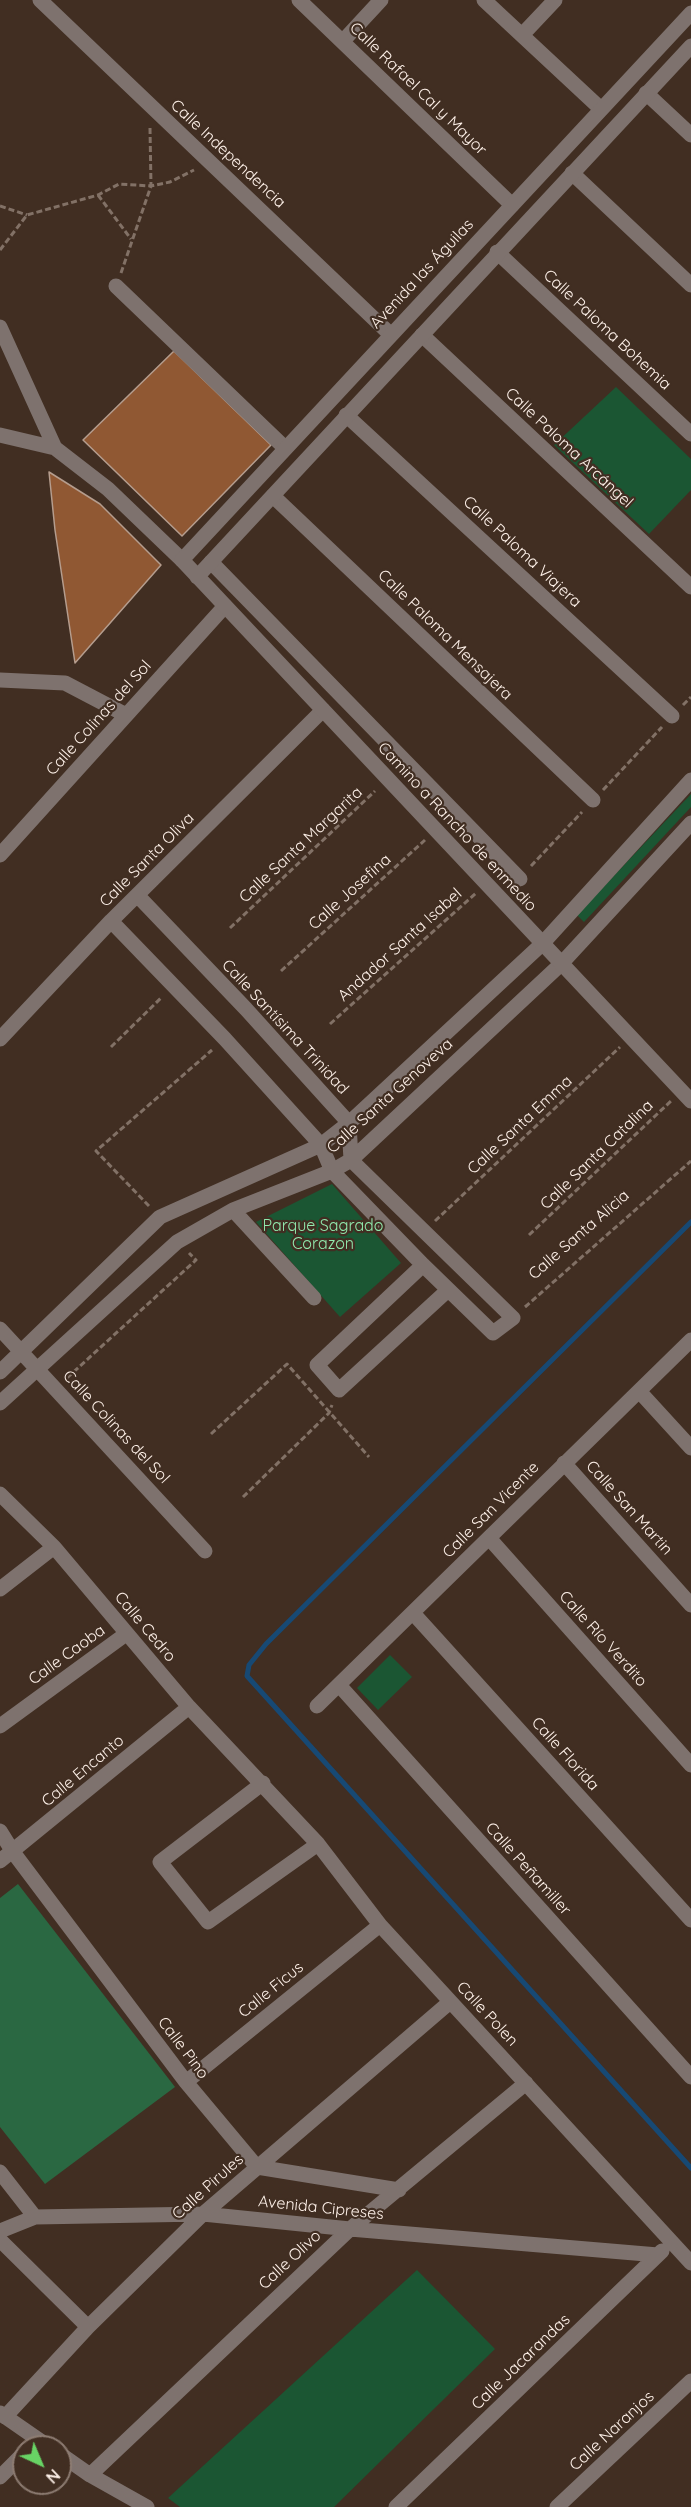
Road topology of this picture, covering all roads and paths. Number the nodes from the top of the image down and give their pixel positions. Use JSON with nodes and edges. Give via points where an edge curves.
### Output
{"nodes":[{"id":1,"x":40,"y":0,"type":"edge"},
{"id":2,"x":299,"y":0,"type":"edge"},
{"id":3,"x":381,"y":0,"type":"edge"},
{"id":4,"x":484,"y":0,"type":"edge"},
{"id":5,"x":555,"y":0,"type":"edge"},
{"id":6,"x":691,"y":13,"type":"edge"},
{"id":7,"x":522,"y":35,"type":"junction"},
{"id":8,"x":343,"y":41,"type":"junction"},
{"id":9,"x":691,"y":46,"type":"edge"},
{"id":10,"x":646,"y":93,"type":"junction"},
{"id":11,"x":150,"y":105,"type":"junction"},
{"id":12,"x":601,"y":109,"type":"junction"},
{"id":13,"x":691,"y":135,"type":"edge"},
{"id":14,"x":210,"y":161,"type":"junction"},
{"id":15,"x":572,"y":173,"type":"junction"},
{"id":16,"x":150,"y":186,"type":"junction"},
{"id":17,"x":98,"y":195,"type":"junction"},
{"id":18,"x":512,"y":204,"type":"junction"},
{"id":19,"x":0,"y":206,"type":"edge"},
{"id":20,"x":27,"y":215,"type":"junction"},
{"id":21,"x":130,"y":240,"type":"junction"},
{"id":22,"x":0,"y":250,"type":"edge"},
{"id":23,"x":497,"y":252,"type":"junction"},
{"id":24,"x":691,"y":285,"type":"edge"},
{"id":25,"x":116,"y":286,"type":"joint"},
{"id":26,"x":0,"y":327,"type":"edge"},
{"id":27,"x":390,"y":334,"type":"junction"},
{"id":28,"x":422,"y":335,"type":"junction"},
{"id":29,"x":346,"y":415,"type":"junction"},
{"id":30,"x":691,"y":434,"type":"edge"},
{"id":31,"x":0,"y":435,"type":"edge"},
{"id":32,"x":55,"y":447,"type":"junction"},
{"id":33,"x":285,"y":448,"type":"junction"},
{"id":34,"x":273,"y":496,"type":"junction"},
{"id":35,"x":182,"y":560,"type":"junction"},
{"id":36,"x":211,"y":562,"type":"junction"},
{"id":37,"x":197,"y":577,"type":"junction"},
{"id":38,"x":691,"y":587,"type":"edge"},
{"id":39,"x":225,"y":606,"type":"junction"},
{"id":40,"x":0,"y":680,"type":"edge"},
{"id":41,"x":323,"y":710,"type":"junction"},
{"id":42,"x":126,"y":715,"type":"junction"},
{"id":43,"x":672,"y":716,"type":"dead end"},
{"id":44,"x":388,"y":779,"type":"junction"},
{"id":45,"x":691,"y":780,"type":"edge"},
{"id":46,"x":593,"y":800,"type":"dead end"},
{"id":47,"x":691,"y":823,"type":"edge"},
{"id":48,"x":436,"y":830,"type":"junction"},
{"id":49,"x":0,"y":855,"type":"edge"},
{"id":50,"x":520,"y":879,"type":"dead end"},
{"id":51,"x":486,"y":884,"type":"junction"},
{"id":52,"x":138,"y":896,"type":"junction"},
{"id":53,"x":111,"y":921,"type":"junction"},
{"id":54,"x":230,"y":928,"type":"dead end"},
{"id":55,"x":542,"y":944,"type":"junction"},
{"id":56,"x":561,"y":964,"type":"junction"},
{"id":57,"x":281,"y":971,"type":"dead end"},
{"id":58,"x":174,"y":986,"type":"junction"},
{"id":59,"x":330,"y":1024,"type":"dead end"},
{"id":60,"x":630,"y":1037,"type":"junction"},
{"id":61,"x":0,"y":1039,"type":"edge"},
{"id":62,"x":225,"y":1039,"type":"junction"},
{"id":63,"x":111,"y":1047,"type":"dead end"},
{"id":64,"x":686,"y":1096,"type":"edge"},
{"id":65,"x":349,"y":1123,"type":"junction"},
{"id":66,"x":321,"y":1144,"type":"junction"},
{"id":67,"x":351,"y":1160,"type":"junction"},
{"id":68,"x":691,"y":1161,"type":"edge"},
{"id":69,"x":332,"y":1171,"type":"junction"},
{"id":70,"x":233,"y":1210,"type":"junction"},
{"id":71,"x":160,"y":1218,"type":"junction"},
{"id":72,"x":425,"y":1231,"type":"junction"},
{"id":73,"x":529,"y":1235,"type":"dead end"},
{"id":74,"x":196,"y":1260,"type":"dead end"},
{"id":75,"x":423,"y":1265,"type":"junction"},
{"id":76,"x":448,"y":1290,"type":"junction"},
{"id":77,"x":314,"y":1298,"type":"dead end"},
{"id":78,"x":513,"y":1318,"type":"junction"},
{"id":79,"x":0,"y":1329,"type":"edge"},
{"id":80,"x":691,"y":1340,"type":"edge"},
{"id":81,"x":21,"y":1351,"type":"junction"},
{"id":82,"x":38,"y":1369,"type":"junction"},
{"id":83,"x":0,"y":1372,"type":"edge"},
{"id":84,"x":56,"y":1389,"type":"junction"},
{"id":85,"x":339,"y":1390,"type":"junction"},
{"id":86,"x":639,"y":1391,"type":"junction"},
{"id":87,"x":0,"y":1403,"type":"edge"},
{"id":88,"x":329,"y":1413,"type":"junction"},
{"id":89,"x":211,"y":1434,"type":"dead end"},
{"id":90,"x":691,"y":1448,"type":"edge"},
{"id":91,"x":369,"y":1457,"type":"dead end"},
{"id":92,"x":564,"y":1463,"type":"junction"},
{"id":93,"x":0,"y":1494,"type":"edge"},
{"id":94,"x":243,"y":1497,"type":"dead end"},
{"id":95,"x":489,"y":1538,"type":"junction"},
{"id":96,"x":54,"y":1547,"type":"junction"},
{"id":97,"x":205,"y":1551,"type":"dead end"},
{"id":98,"x":0,"y":1590,"type":"edge"},
{"id":99,"x":691,"y":1605,"type":"edge"},
{"id":100,"x":413,"y":1613,"type":"junction"},
{"id":101,"x":126,"y":1634,"type":"junction"},
{"id":102,"x":339,"y":1685,"type":"junction"},
{"id":103,"x":317,"y":1706,"type":"dead end"},
{"id":104,"x":189,"y":1707,"type":"junction"},
{"id":105,"x":0,"y":1726,"type":"edge"},
{"id":106,"x":691,"y":1765,"type":"edge"},
{"id":107,"x":263,"y":1784,"type":"junction"},
{"id":108,"x":0,"y":1831,"type":"edge"},
{"id":109,"x":318,"y":1844,"type":"junction"},
{"id":110,"x":6,"y":1857,"type":"edge"},
{"id":111,"x":691,"y":1920,"type":"edge"},
{"id":112,"x":380,"y":1925,"type":"junction"},
{"id":113,"x":450,"y":2002,"type":"junction"},
{"id":114,"x":691,"y":2078,"type":"edge"},
{"id":115,"x":186,"y":2082,"type":"junction"},
{"id":116,"x":526,"y":2083,"type":"junction"},
{"id":117,"x":256,"y":2167,"type":"junction"},
{"id":118,"x":0,"y":2172,"type":"edge"},
{"id":119,"x":399,"y":2190,"type":"junction"},
{"id":120,"x":204,"y":2214,"type":"junction"},
{"id":121,"x":36,"y":2217,"type":"junction"},
{"id":122,"x":350,"y":2229,"type":"junction"},
{"id":123,"x":0,"y":2231,"type":"edge"},
{"id":124,"x":0,"y":2240,"type":"edge"},
{"id":125,"x":671,"y":2243,"type":"junction"},
{"id":126,"x":658,"y":2255,"type":"junction"},
{"id":127,"x":691,"y":2263,"type":"edge"},
{"id":128,"x":87,"y":2327,"type":"junction"},
{"id":129,"x":691,"y":2381,"type":"edge"},
{"id":130,"x":3,"y":2415,"type":"edge"},
{"id":131,"x":28,"y":2435,"type":"edge"},
{"id":132,"x":72,"y":2462,"type":"edge"},
{"id":133,"x":12,"y":2465,"type":"edge"},
{"id":134,"x":90,"y":2475,"type":"junction"},
{"id":135,"x":0,"y":2477,"type":"edge"},
{"id":136,"x":138,"y":2505,"type":"edge"},
{"id":137,"x":396,"y":2507,"type":"edge"},
{"id":138,"x":557,"y":2507,"type":"edge"}],
"edges":[{"from":1,"to":11,"type":"street","name":"Calle Independencia"},
{"from":2,"to":8,"type":"street","name":"Calle Rafael Cal y Mayor"},
{"from":3,"to":8,"type":"street"},
{"from":4,"to":7,"type":"street"},
{"from":5,"to":7,"type":"street"},
{"from":6,"to":12,"type":"street","name":"Avenida las Águilas"},
{"from":7,"to":12,"type":"street"},
{"from":8,"to":18,"type":"street","name":"Calle Rafael Cal y Mayor"},
{"from":9,"to":10,"type":"street"},
{"from":10,"to":13,"type":"street"},
{"from":10,"to":15,"type":"street"},
{"from":11,"to":14,"type":"street","name":"Calle Independencia"},
{"from":11,"to":16,"type":"path"},
{"from":12,"to":18,"type":"street","name":"Avenida las Águilas"},
{"from":14,"to":16,"type":"path","via":[[170,182]]},
{"from":14,"to":27,"type":"street","name":"Calle Independencia"},
{"from":15,"to":23,"type":"street"},
{"from":15,"to":24,"type":"street"},
{"from":16,"to":17,"type":"path","via":[[119,184]]},
{"from":16,"to":21,"type":"path"},
{"from":17,"to":20,"type":"path"},
{"from":17,"to":21,"type":"path"},
{"from":18,"to":27,"type":"street","name":"Avenida las Águilas"},
{"from":19,"to":20,"type":"path"},
{"from":20,"to":22,"type":"path"},
{"from":21,"to":25,"type":"path"},
{"from":23,"to":28,"type":"street"},
{"from":23,"to":30,"type":"street","name":"Calle Paloma Bohemia"},
{"from":25,"to":33,"type":"street"},
{"from":26,"to":32,"type":"street"},
{"from":27,"to":33,"type":"street","name":"Avenida las Águilas"},
{"from":28,"to":29,"type":"street"},
{"from":28,"to":38,"type":"street","name":"Calle Paloma Arcángel"},
{"from":29,"to":34,"type":"street"},
{"from":29,"to":43,"type":"street","name":"Calle Paloma Viajera"},
{"from":31,"to":32,"type":"street"},
{"from":32,"to":35,"type":"street","name":"Camino a Rancho de enmedio","via":[[108,489]]},
{"from":33,"to":35,"type":"street","name":"Avenida las Águilas"},
{"from":34,"to":36,"type":"street"},
{"from":34,"to":46,"type":"street","name":"Calle Paloma Mensajera"},
{"from":35,"to":37,"type":"street","name":"Camino a Rancho de enmedio"},
{"from":36,"to":37,"type":"street"},
{"from":36,"to":50,"type":"street"},
{"from":37,"to":39,"type":"street","name":"Camino a Rancho de enmedio"},
{"from":39,"to":41,"type":"street","name":"Camino a Rancho de enmedio"},
{"from":39,"to":42,"type":"street","name":"Calle Colinas del Sol"},
{"from":40,"to":42,"type":"street","via":[[65,683]]},
{"from":41,"to":44,"type":"street","name":"Camino a Rancho de enmedio"},
{"from":41,"to":52,"type":"street","name":"Calle Santa Oliva"},
{"from":42,"to":49,"type":"street","name":"Calle Colinas del Sol"},
{"from":44,"to":48,"type":"street","name":"Camino a Rancho de enmedio"},
{"from":44,"to":54,"type":"path","name":"Calle Santa Margarita"},
{"from":45,"to":55,"type":"street","name":"Calle Santa Genoveva"},
{"from":47,"to":56,"type":"street","name":"Calle Santa Genoveva"},
{"from":48,"to":51,"type":"street","name":"Camino a Rancho de enmedio"},
{"from":48,"to":57,"type":"path","name":"Calle Josefina"},
{"from":51,"to":55,"type":"street","name":"Camino a Rancho de enmedio"},
{"from":51,"to":59,"type":"path","name":"Andador Santa Isabel"},
{"from":52,"to":53,"type":"street","name":"Calle Santa Oliva"},
{"from":52,"to":65,"type":"street","name":"Calle Santísima Trinidad"},
{"from":53,"to":58,"type":"street"},
{"from":53,"to":61,"type":"street","name":"Calle Santa Oliva"},
{"from":55,"to":56,"type":"street","name":"Camino a Rancho de enmedio"},
{"from":55,"to":65,"type":"street","name":"Calle Santa Genoveva"},
{"from":56,"to":60,"type":"street","name":"Camino a Rancho de enmedio"},
{"from":56,"to":67,"type":"street","name":"Calle Santa Genoveva"},
{"from":58,"to":62,"type":"street"},
{"from":58,"to":63,"type":"path"},
{"from":60,"to":64,"type":"street","name":"Camino a Rancho de enmedio"},
{"from":60,"to":72,"type":"path","name":"Calle Santa Emma"},
{"from":62,"to":66,"type":"street"},
{"from":62,"to":71,"type":"path","via":[[96,1151]]},
{"from":64,"to":73,"type":"path","name":"Calle Santa Catalina"},
{"from":65,"to":66,"type":"street","name":"Calle Santa Genoveva"},
{"from":65,"to":67,"type":"street"},
{"from":66,"to":69,"type":"street"},
{"from":66,"to":71,"type":"street","name":"Calle Santa Genoveva"},
{"from":67,"to":69,"type":"street","name":"Calle Santa Genoveva"},
{"from":67,"to":72,"type":"street"},
{"from":68,"to":78,"type":"path","name":"Calle Santa Alicia"},
{"from":69,"to":70,"type":"street","name":"Calle Santa Genoveva"},
{"from":69,"to":75,"type":"street"},
{"from":70,"to":77,"type":"street"},
{"from":70,"to":82,"type":"street","name":"Calle Santa Genoveva","via":[[177,1242]]},
{"from":71,"to":81,"type":"street","name":"Calle Santa Genoveva"},
{"from":72,"to":78,"type":"street"},
{"from":74,"to":84,"type":"path"},
{"from":75,"to":76,"type":"street"},
{"from":75,"to":85,"type":"street","via":[[317,1365]]},
{"from":76,"to":78,"type":"street","via":[[490,1331],[496,1332]]},
{"from":76,"to":85,"type":"street"},
{"from":79,"to":81,"type":"street","name":"Calle Colinas del Sol"},
{"from":80,"to":86,"type":"street","name":"Calle San Vicente"},
{"from":81,"to":82,"type":"street","name":"Calle Colinas del Sol"},
{"from":81,"to":83,"type":"street","name":"Calle Santa Genoveva"},
{"from":82,"to":84,"type":"street","name":"Calle Colinas del Sol"},
{"from":82,"to":87,"type":"street","name":"Calle Santa Genoveva"},
{"from":84,"to":97,"type":"street","name":"Calle Colinas del Sol"},
{"from":85,"to":88,"type":"path"},
{"from":86,"to":90,"type":"street"},
{"from":86,"to":92,"type":"street","name":"Calle San Vicente"},
{"from":88,"to":89,"type":"path","via":[[287,1364]]},
{"from":88,"to":91,"type":"path"},
{"from":88,"to":94,"type":"path"},
{"from":92,"to":95,"type":"street","name":"Calle San Vicente"},
{"from":92,"to":99,"type":"street","name":"Calle San Martin"},
{"from":93,"to":96,"type":"street","name":"Calle Cedro"},
{"from":95,"to":100,"type":"street","name":"Calle San Vicente"},
{"from":95,"to":106,"type":"street","name":"Calle Río Verdito"},
{"from":96,"to":98,"type":"street"},
{"from":96,"to":101,"type":"street","name":"Calle Cedro"},
{"from":100,"to":102,"type":"street","name":"Calle San Vicente"},
{"from":100,"to":111,"type":"street","name":"Calle Florida"},
{"from":101,"to":104,"type":"street","name":"Calle Cedro"},
{"from":101,"to":105,"type":"street","name":"Calle Caoba"},
{"from":102,"to":103,"type":"street","name":"Calle San Vicente"},
{"from":102,"to":114,"type":"street","name":"Calle Peñamiller"},
{"from":104,"to":107,"type":"street","name":"Calle Cedro"},
{"from":104,"to":110,"type":"street","name":"Calle Encanto"},
{"from":107,"to":109,"type":"street","name":"Calle Polen"},
{"from":107,"to":109,"type":"street","via":[[159,1862],[208,1922]]},
{"from":108,"to":110,"type":"street","name":"Calle Pino"},
{"from":109,"to":112,"type":"street","name":"Calle Polen"},
{"from":110,"to":115,"type":"street","name":"Calle Pino"},
{"from":112,"to":113,"type":"street","name":"Calle Polen"},
{"from":112,"to":115,"type":"street","name":"Calle Ficus"},
{"from":113,"to":116,"type":"street","name":"Calle Polen"},
{"from":113,"to":117,"type":"street","name":"Calle Pirules"},
{"from":115,"to":117,"type":"street","name":"Calle Pino"},
{"from":116,"to":119,"type":"street","name":"Calle Olivo"},
{"from":116,"to":125,"type":"street","name":"Calle Polen"},
{"from":117,"to":119,"type":"street"},
{"from":117,"to":120,"type":"street","name":"Calle Pirules"},
{"from":118,"to":121,"type":"street"},
{"from":119,"to":122,"type":"street","name":"Calle Olivo"},
{"from":120,"to":121,"type":"street","name":"Avenida Cipreses"},
{"from":120,"to":122,"type":"street","name":"Avenida Cipreses"},
{"from":120,"to":128,"type":"street","name":"Calle Pirules"},
{"from":121,"to":123,"type":"street"},
{"from":122,"to":126,"type":"street","name":"Avenida Cipreses"},
{"from":122,"to":134,"type":"street","name":"Calle Olivo"},
{"from":124,"to":128,"type":"street"},
{"from":125,"to":126,"type":"street","name":"Calle Jacarandas"},
{"from":125,"to":127,"type":"street","name":"Calle Polen"},
{"from":126,"to":137,"type":"street","name":"Calle Jacarandas"},
{"from":128,"to":130,"type":"street","name":"Calle Pirules"},
{"from":129,"to":138,"type":"street","name":"Calle Naranjos"},
{"from":130,"to":131,"type":"street"},
{"from":132,"to":134,"type":"street"},
{"from":133,"to":135,"type":"street"},
{"from":134,"to":136,"type":"street"}]}
